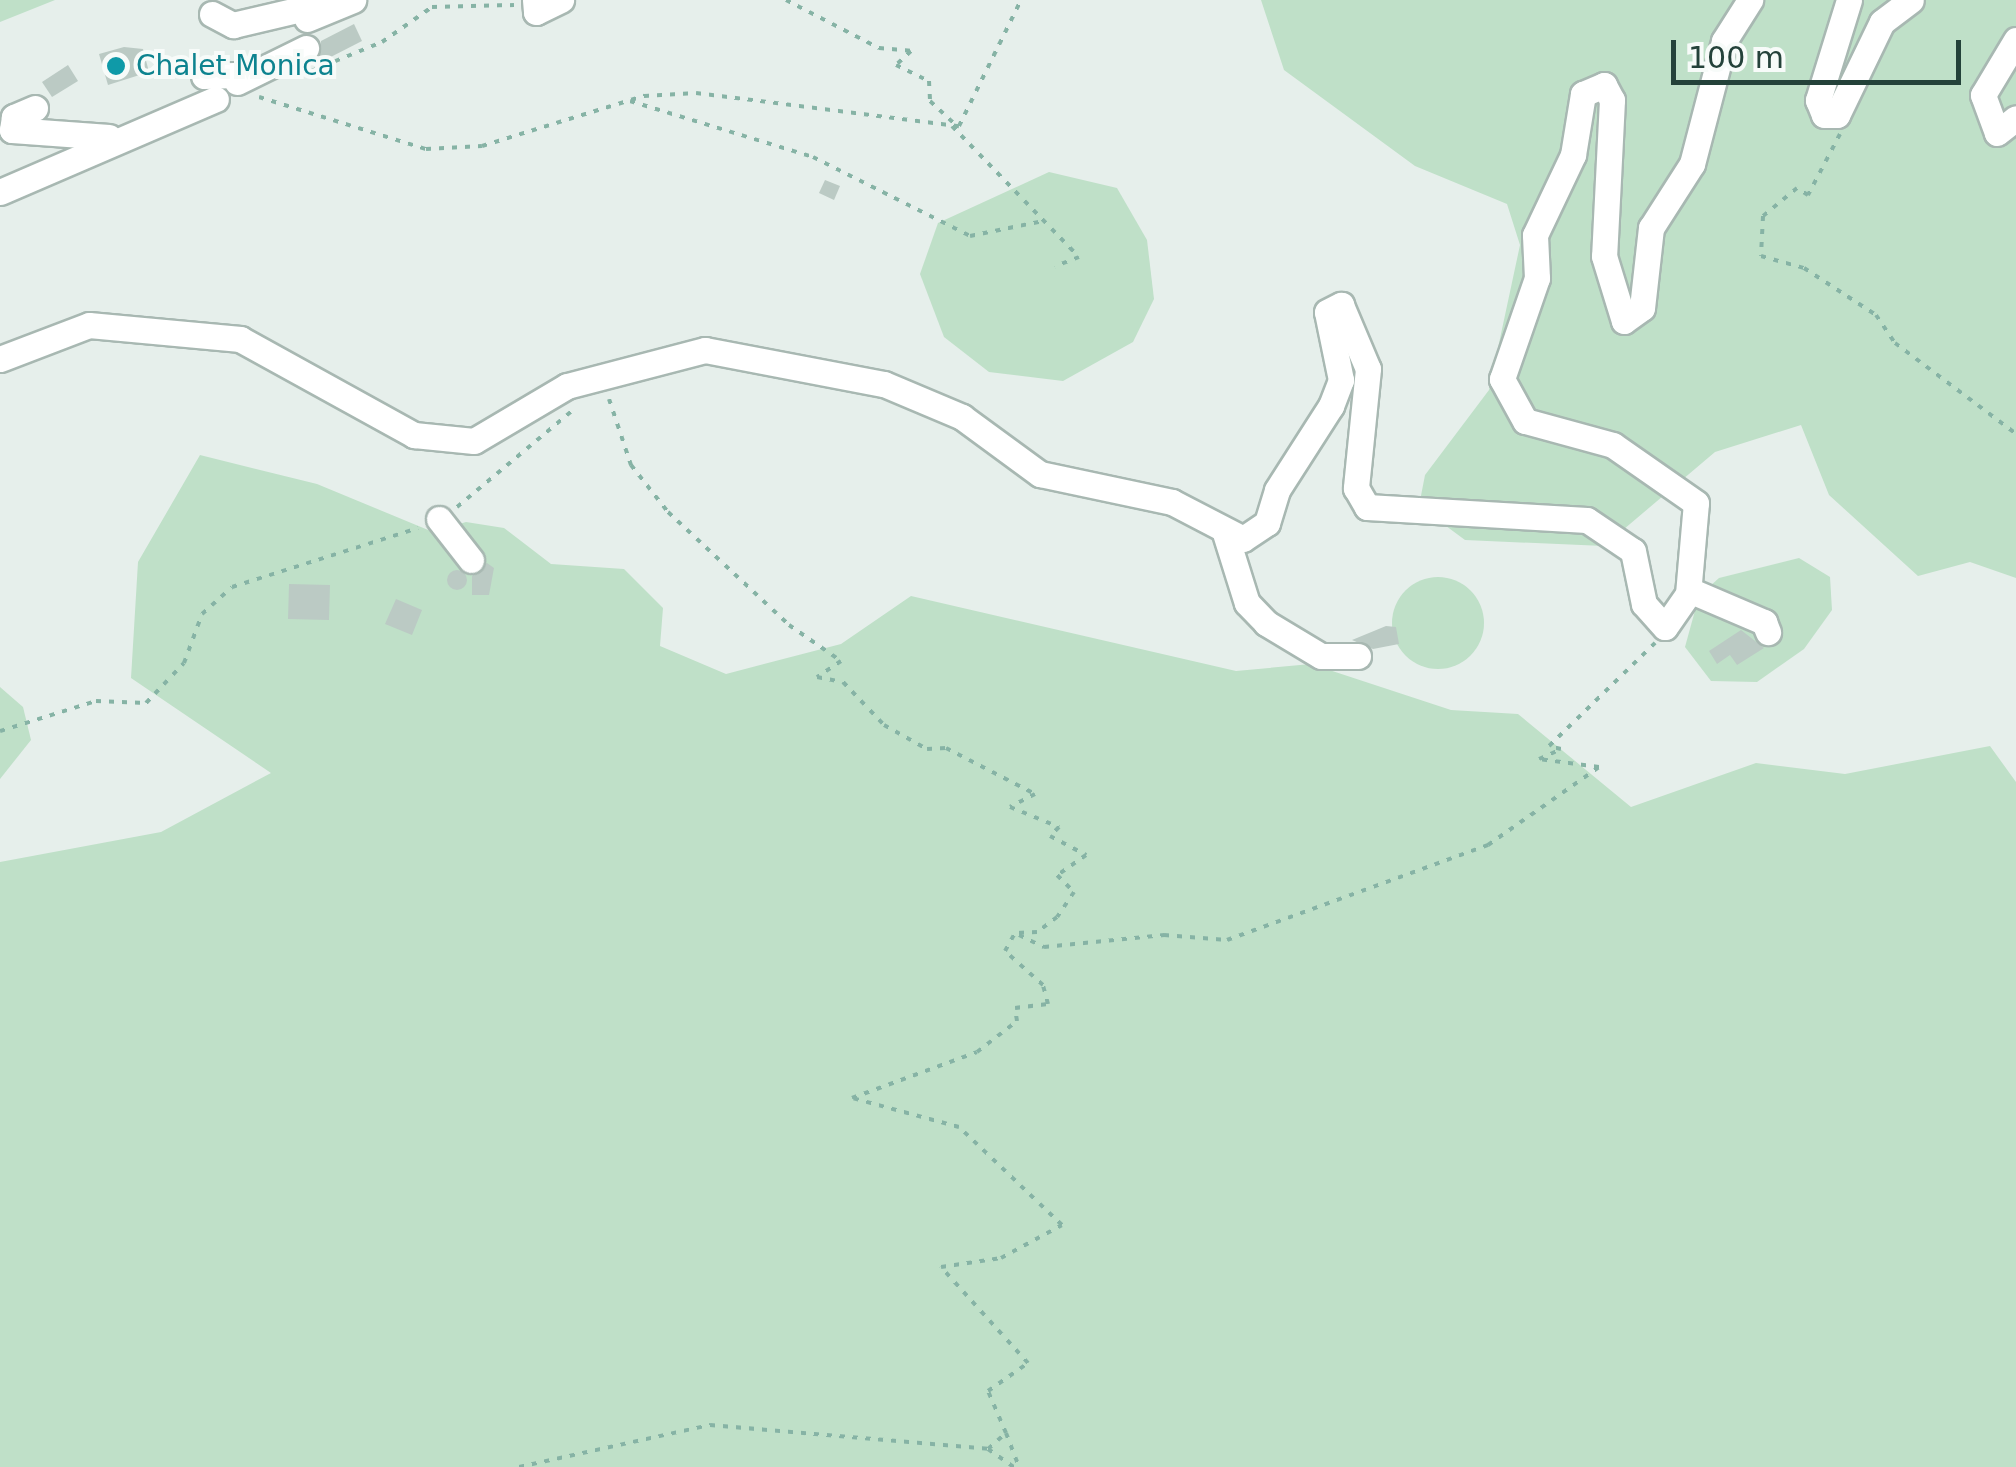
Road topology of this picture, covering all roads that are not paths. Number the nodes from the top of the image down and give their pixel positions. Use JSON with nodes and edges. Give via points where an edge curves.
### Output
{"nodes":[{"id":1,"x":353,"y":0,"type":"edge"},
{"id":2,"x":535,"y":0,"type":"edge"},
{"id":3,"x":561,"y":0,"type":"edge"},
{"id":4,"x":1750,"y":0,"type":"edge"},
{"id":5,"x":1849,"y":0,"type":"edge"},
{"id":6,"x":1912,"y":0,"type":"edge"},
{"id":7,"x":212,"y":14,"type":"dead end"},
{"id":8,"x":2016,"y":40,"type":"edge"},
{"id":9,"x":311,"y":59,"type":"road end"},
{"id":10,"x":34,"y":108,"type":"dead end"},
{"id":11,"x":2016,"y":118,"type":"edge"},
{"id":12,"x":114,"y":137,"type":"junction"},
{"id":13,"x":0,"y":192,"type":"edge"},
{"id":14,"x":0,"y":359,"type":"edge"},
{"id":15,"x":438,"y":519,"type":"road end"},
{"id":16,"x":1224,"y":533,"type":"junction"},
{"id":17,"x":471,"y":560,"type":"dead end"},
{"id":18,"x":1689,"y":590,"type":"junction"},
{"id":19,"x":1768,"y":632,"type":"dead end"},
{"id":20,"x":1358,"y":656,"type":"dead end"}],
"edges":[{"from":1,"to":7,"type":"street","via":[[234,25]]},
{"from":2,"to":3,"type":"street","via":[[536,12]]},
{"from":4,"to":18,"type":"street","via":[[1724,41],[1692,164],[1651,228],[1642,308],[1624,322],[1604,256],[1612,100],[1604,85],[1583,94],[1573,155],[1535,235],[1537,278],[1502,379],[1525,422],[1627,451],[1696,503]]},
{"from":5,"to":6,"type":"street","via":[[1818,100],[1824,115],[1836,115],[1882,22]]},
{"from":8,"to":11,"type":"street","via":[[1983,95],[1997,134]]},
{"from":9,"to":12,"type":"street","via":[[226,85]]},
{"from":10,"to":12,"type":"street","via":[[12,130]]},
{"from":12,"to":13,"type":"street"},
{"from":14,"to":16,"type":"street","via":[[89,325],[240,339],[414,435],[474,441],[567,386],[706,350],[884,384],[962,417],[1040,474],[1172,502]]},
{"from":15,"to":17,"type":"street"},
{"from":16,"to":18,"type":"street","via":[[1243,539],[1267,523],[1277,490],[1331,406],[1341,380],[1327,312],[1342,305],[1368,369],[1356,488],[1367,507],[1587,520],[1633,551],[1653,623],[1676,618]]},
{"from":16,"to":20,"type":"street","via":[[1247,603],[1266,623],[1320,656]]},
{"from":18,"to":19,"type":"street","via":[[1764,622]]}]}
